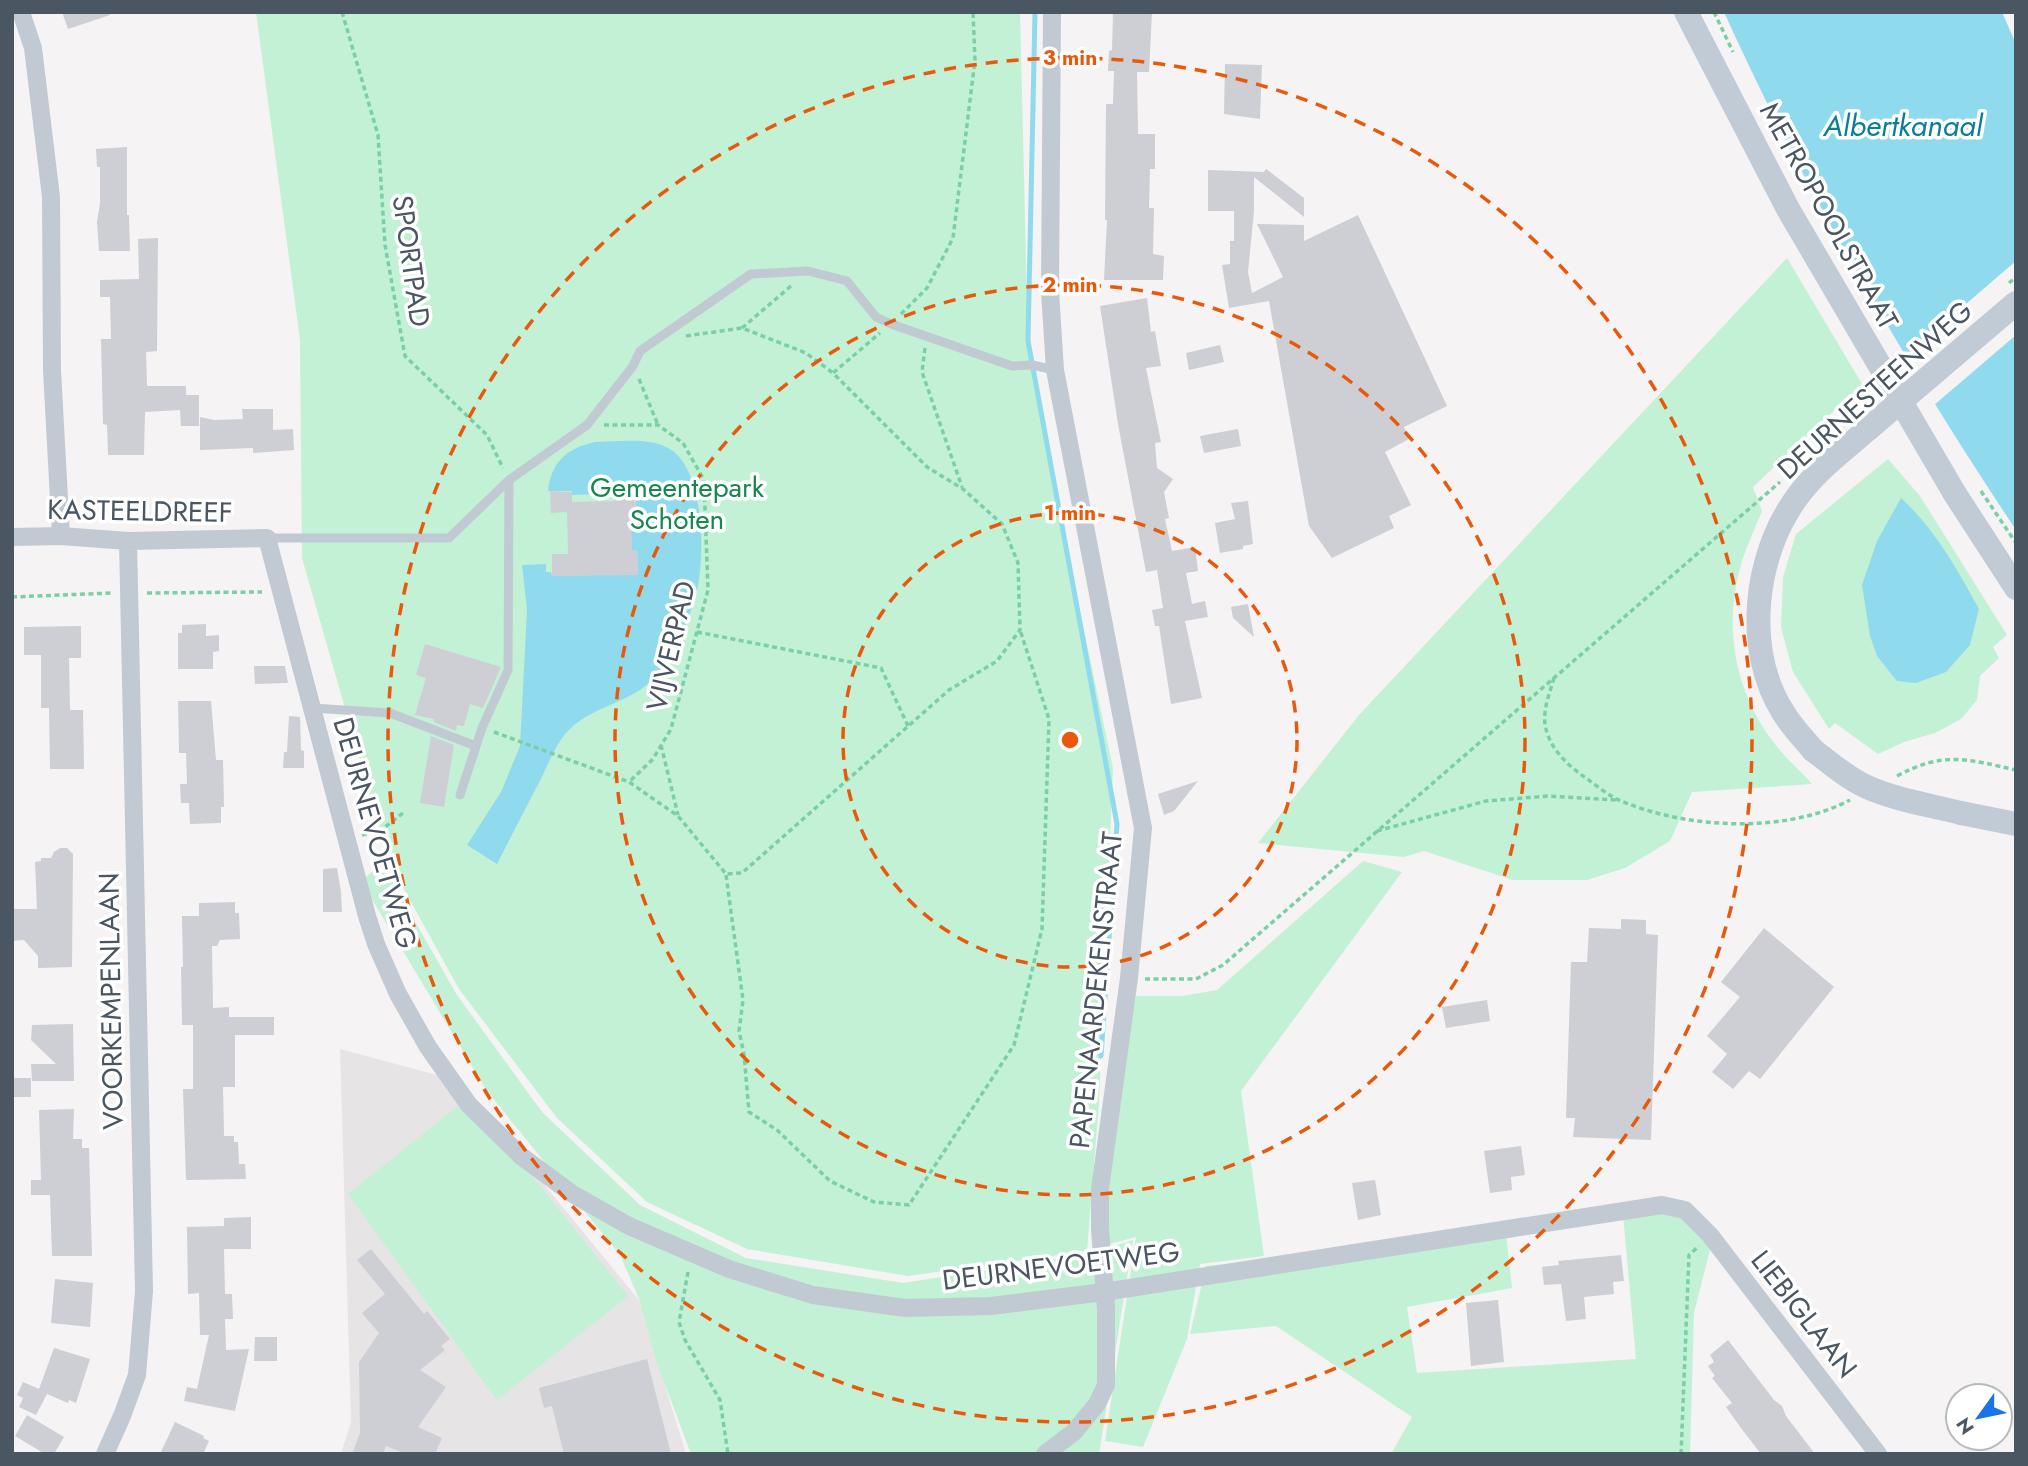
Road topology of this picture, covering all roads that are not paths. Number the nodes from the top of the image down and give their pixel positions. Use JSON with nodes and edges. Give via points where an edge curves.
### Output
{"nodes":[{"id":1,"x":20,"y":12,"type":"edge"},
{"id":2,"x":1052,"y":12,"type":"edge"},
{"id":3,"x":1686,"y":12,"type":"edge"},
{"id":4,"x":2016,"y":303,"type":"edge"},
{"id":5,"x":1050,"y":369,"type":"junction"},
{"id":6,"x":509,"y":480,"type":"junction"},
{"id":7,"x":61,"y":536,"type":"junction"},
{"id":8,"x":12,"y":537,"type":"edge"},
{"id":9,"x":267,"y":538,"type":"junction"},
{"id":10,"x":128,"y":541,"type":"junction"},
{"id":11,"x":2016,"y":588,"type":"edge"},
{"id":12,"x":312,"y":708,"type":"junction"},
{"id":13,"x":476,"y":746,"type":"junction"},
{"id":14,"x":460,"y":795,"type":"dead end"},
{"id":15,"x":2012,"y":819,"type":"edge"},
{"id":16,"x":1685,"y":1210,"type":"joint"},
{"id":17,"x":1104,"y":1292,"type":"junction"},
{"id":18,"x":105,"y":1454,"type":"edge"},
{"id":19,"x":1045,"y":1454,"type":"edge"},
{"id":20,"x":1878,"y":1454,"type":"edge"}],
"edges":[{"from":1,"to":7,"type":"street","via":[[33,48],[51,197],[52,370]]},
{"from":2,"to":5,"type":"street","name":"PAPENAARDEKENSTRAAT"},
{"from":3,"to":11,"type":"street","name":"METROPOOLSTRAAT","via":[[1788,209],[1955,494]]},
{"from":4,"to":15,"type":"street","name":"DEURNESTEENWEG","bridge":true,"via":[[1868,429],[1797,497],[1767,554],[1759,626],[1763,659],[1783,712],[1813,750],[1842,773],[1898,797],[1961,813]]},
{"from":5,"to":6,"type":"lane","via":[[1012,366],[891,324],[876,317],[847,282],[808,271],[751,274],[640,351],[634,366],[587,425]]},
{"from":5,"to":17,"type":"street","name":"PAPENAARDEKENSTRAAT","via":[[1143,828],[1129,978],[1100,1189]]},
{"from":6,"to":9,"type":"lane","via":[[449,538]]},
{"from":6,"to":13,"type":"lane","via":[[508,670]]},
{"from":7,"to":8,"type":"street","name":"KASTEELDREEF"},
{"from":7,"to":10,"type":"street","name":"KASTEELDREEF"},
{"from":9,"to":10,"type":"street","name":"KASTEELDREEF"},
{"from":9,"to":12,"type":"street","name":"DEURNEVOETWEG"},
{"from":10,"to":18,"type":"street","name":"VOORKEMPENLAAN","via":[[144,1291],[137,1375]]},
{"from":12,"to":13,"type":"lane","via":[[390,713]]},
{"from":12,"to":17,"type":"street","name":"DEURNEVOETWEG","via":[[376,944],[398,994],[469,1105],[522,1156],[570,1193],[691,1254],[813,1295],[905,1308],[991,1306]]},
{"from":13,"to":14,"type":"lane"},
{"from":16,"to":17,"type":"street","name":"DEURNEVOETWEG","via":[[1662,1205]]},
{"from":16,"to":20,"type":"street","name":"LIEBIGLAAN","via":[[1710,1235]]},
{"from":17,"to":19,"type":"street","name":"PAPENAARDEKENSTRAAT","via":[[1106,1385],[1074,1432]]}]}
